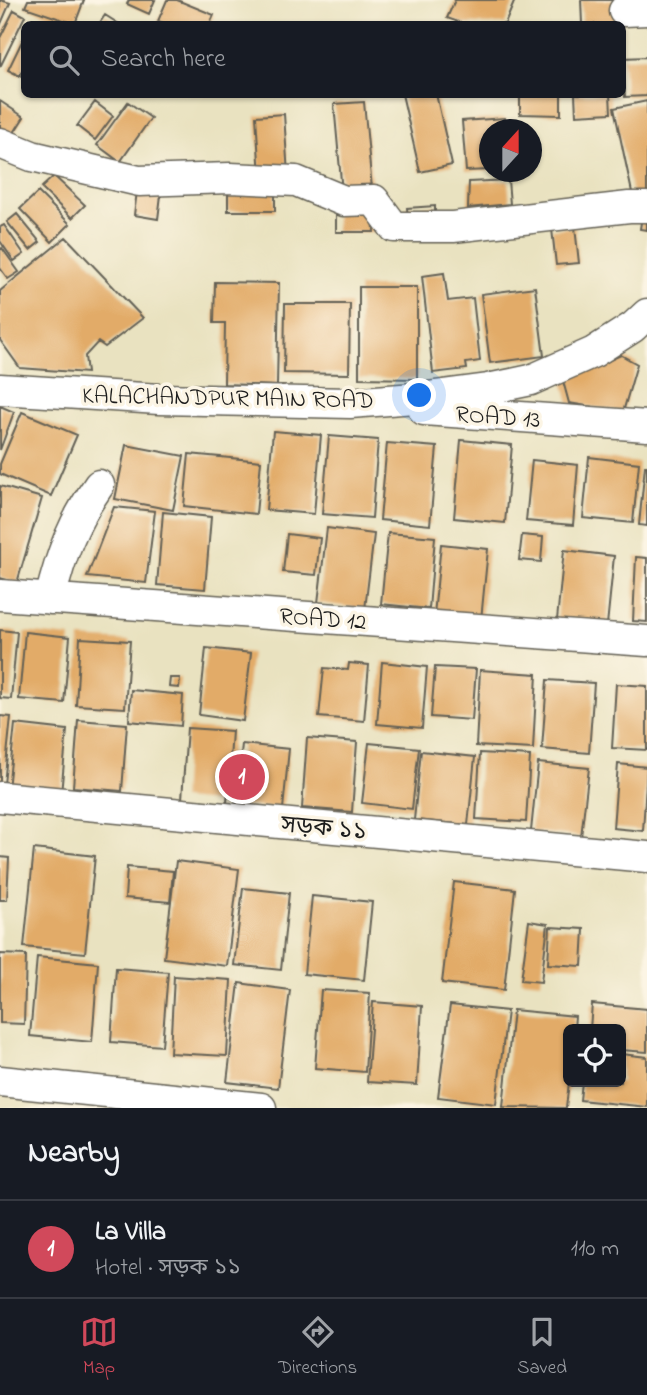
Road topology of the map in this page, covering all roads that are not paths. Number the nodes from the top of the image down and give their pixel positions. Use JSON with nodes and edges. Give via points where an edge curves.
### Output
{"nodes":[{"id":1,"x":0,"y":143,"type":"edge"},
{"id":2,"x":647,"y":207,"type":"edge"},
{"id":3,"x":647,"y":314,"type":"edge"},
{"id":4,"x":0,"y":389,"type":"edge"},
{"id":5,"x":350,"y":403,"type":"junction"},
{"id":6,"x":647,"y":426,"type":"edge"},
{"id":7,"x":99,"y":485,"type":"dead end"},
{"id":8,"x":0,"y":595,"type":"edge"},
{"id":9,"x":50,"y":599,"type":"junction"},
{"id":10,"x":647,"y":641,"type":"edge"},
{"id":11,"x":0,"y":797,"type":"edge"},
{"id":12,"x":647,"y":857,"type":"edge"},
{"id":13,"x":0,"y":1081,"type":"edge"},
{"id":14,"x":261,"y":1108,"type":"edge"}],
"edges":[{"from":1,"to":2,"type":"street","via":[[32,156],[139,181],[296,181],[344,201],[373,200],[394,227],[453,227]]},
{"from":3,"to":5,"type":"street","name":"KALACHANDPUR MAIN ROAD","via":[[594,352],[531,380],[476,391]]},
{"from":4,"to":5,"type":"street","name":"KALACHANDPUR MAIN ROAD","via":[[159,399]]},
{"from":5,"to":6,"type":"street","name":"ROAD 13"},
{"from":7,"to":9,"type":"street","via":[[75,523]]},
{"from":8,"to":9,"type":"street","name":"ROAD 12"},
{"from":9,"to":10,"type":"street","name":"ROAD 12"},
{"from":11,"to":12,"type":"street","name":"সড়ক ১১"},
{"from":13,"to":14,"type":"street"}]}
